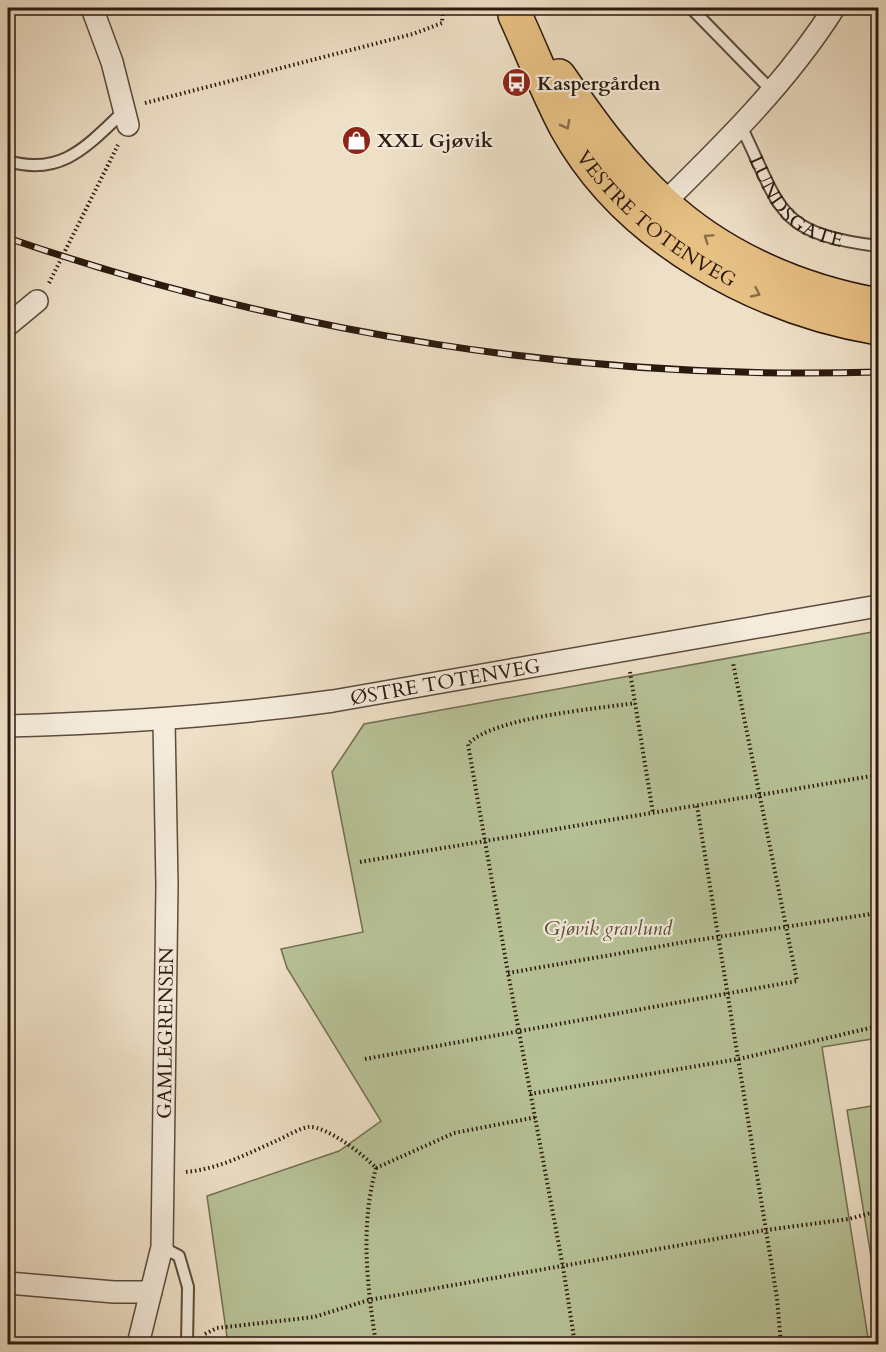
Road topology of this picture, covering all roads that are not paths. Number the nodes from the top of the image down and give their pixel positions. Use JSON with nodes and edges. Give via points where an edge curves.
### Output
{"nodes":[{"id":1,"x":92,"y":8,"type":"edge"},
{"id":2,"x":691,"y":8,"type":"edge"},
{"id":3,"x":834,"y":8,"type":"edge"},
{"id":4,"x":513,"y":11,"type":"edge"},
{"id":5,"x":771,"y":92,"type":"junction"},
{"id":6,"x":126,"y":118,"type":"joint"},
{"id":7,"x":739,"y":124,"type":"junction"},
{"id":8,"x":8,"y":161,"type":"edge"},
{"id":9,"x":663,"y":204,"type":"junction"},
{"id":10,"x":879,"y":246,"type":"edge"},
{"id":11,"x":37,"y":301,"type":"road end"},
{"id":12,"x":879,"y":305,"type":"edge"},
{"id":13,"x":8,"y":325,"type":"edge"},
{"id":14,"x":879,"y":328,"type":"edge"},
{"id":15,"x":879,"y":606,"type":"edge"},
{"id":16,"x":164,"y":720,"type":"junction"},
{"id":17,"x":8,"y":726,"type":"edge"},
{"id":18,"x":162,"y":1247,"type":"junction"},
{"id":19,"x":8,"y":1283,"type":"edge"},
{"id":20,"x":151,"y":1292,"type":"junction"},
{"id":21,"x":187,"y":1341,"type":"edge"},
{"id":22,"x":138,"y":1344,"type":"edge"}],
"edges":[{"from":1,"to":6,"type":"street","via":[[112,62]]},
{"from":2,"to":5,"type":"lane"},
{"from":3,"to":5,"type":"street","via":[[811,45]]},
{"from":4,"to":9,"type":"main road","name":"VESTRE TOTENVEG","via":[[590,120]]},
{"from":4,"to":14,"type":"main road","name":"VESTRE TOTENVEG","one_way":true,"via":[[566,128],[596,171],[639,215],[694,260],[755,293],[802,311]]},
{"from":5,"to":7,"type":"street"},
{"from":6,"to":8,"type":"lane","via":[[61,162],[34,165]]},
{"from":7,"to":9,"type":"street"},
{"from":7,"to":10,"type":"lane","name":"LUNDSGATE","via":[[774,196],[790,219],[819,235]]},
{"from":12,"to":9,"type":"main road","name":"VESTRE TOTENVEG","one_way":true,"via":[[805,287],[759,267],[712,241]]},
{"from":11,"to":13,"type":"street"},
{"from":15,"to":16,"type":"street","name":"ØSTRE TOTENVEG","via":[[344,699]]},
{"from":16,"to":17,"type":"street","name":"ØSTRE TOTENVEG"},
{"from":16,"to":18,"type":"street","name":"GAMLEGRENSEN","via":[[167,885]]},
{"from":18,"to":20,"type":"street","name":"GAMLEGRENSEN"},
{"from":18,"to":21,"type":"lane","via":[[179,1256],[188,1287]]},
{"from":19,"to":20,"type":"street"},
{"from":20,"to":22,"type":"street","name":"GAMLEGRENSEN"}]}
